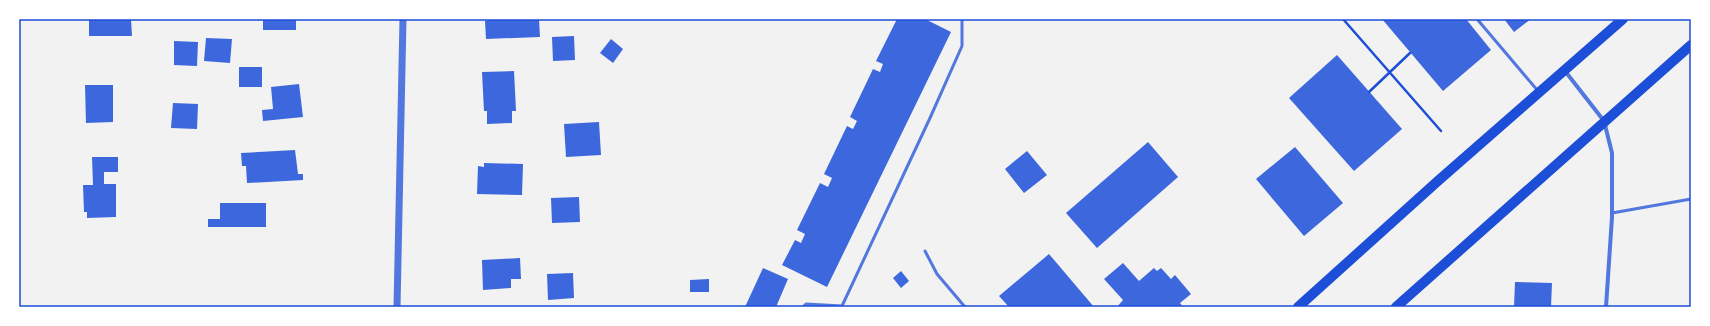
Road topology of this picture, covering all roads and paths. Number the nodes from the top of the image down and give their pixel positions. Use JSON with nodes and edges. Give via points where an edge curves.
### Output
{"nodes":[{"id":1,"x":403,"y":19,"type":"edge"},
{"id":2,"x":962,"y":19,"type":"edge"},
{"id":3,"x":1343,"y":19,"type":"edge"},
{"id":4,"x":1477,"y":19,"type":"edge"},
{"id":5,"x":1623,"y":19,"type":"edge"},
{"id":6,"x":1691,"y":44,"type":"edge"},
{"id":7,"x":1410,"y":52,"type":"dead end"},
{"id":8,"x":1565,"y":71,"type":"junction"},
{"id":9,"x":1390,"y":72,"type":"junction"},
{"id":10,"x":1369,"y":92,"type":"dead end"},
{"id":11,"x":1539,"y":93,"type":"junction"},
{"id":12,"x":1604,"y":121,"type":"junction"},
{"id":13,"x":1441,"y":131,"type":"dead end"},
{"id":14,"x":1691,"y":199,"type":"edge"},
{"id":15,"x":1612,"y":214,"type":"junction"},
{"id":16,"x":925,"y":251,"type":"dead end"},
{"id":17,"x":397,"y":307,"type":"edge"},
{"id":18,"x":803,"y":307,"type":"edge"},
{"id":19,"x":965,"y":307,"type":"edge"},
{"id":20,"x":1298,"y":307,"type":"edge"},
{"id":21,"x":1396,"y":307,"type":"edge"},
{"id":22,"x":1606,"y":307,"type":"edge"}],
"edges":[{"from":1,"to":17,"type":"street"},
{"from":2,"to":18,"type":"lane","via":[[962,46],[842,306],[806,304]]},
{"from":3,"to":9,"type":"path"},
{"from":4,"to":11,"type":"lane"},
{"from":5,"to":8,"type":"main road"},
{"from":6,"to":12,"type":"main road"},
{"from":7,"to":9,"type":"path"},
{"from":8,"to":11,"type":"main road"},
{"from":8,"to":12,"type":"street"},
{"from":9,"to":10,"type":"path"},
{"from":9,"to":13,"type":"path"},
{"from":11,"to":20,"type":"main road"},
{"from":12,"to":15,"type":"street","via":[[1612,153]]},
{"from":12,"to":21,"type":"main road"},
{"from":14,"to":15,"type":"lane"},
{"from":15,"to":22,"type":"street"},
{"from":16,"to":19,"type":"lane","via":[[937,274]]}]}
